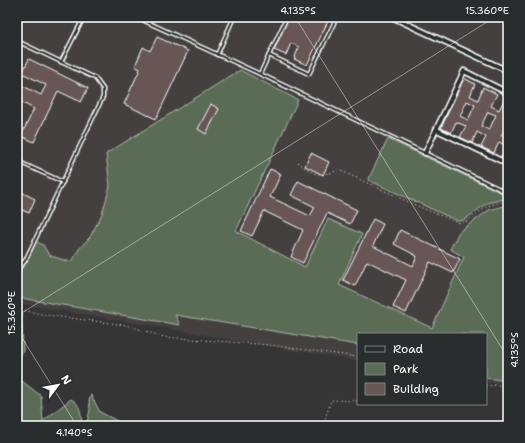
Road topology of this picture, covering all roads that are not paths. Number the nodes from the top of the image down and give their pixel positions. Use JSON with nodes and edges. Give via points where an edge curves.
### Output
{"nodes":[{"id":1,"x":84,"y":17,"type":"edge"},
{"id":2,"x":136,"y":17,"type":"edge"},
{"id":3,"x":234,"y":17,"type":"edge"},
{"id":4,"x":286,"y":17,"type":"edge"},
{"id":5,"x":337,"y":17,"type":"edge"},
{"id":6,"x":392,"y":17,"type":"edge"},
{"id":7,"x":17,"y":41,"type":"edge"},
{"id":8,"x":217,"y":55,"type":"junction"},
{"id":9,"x":269,"y":55,"type":"junction"},
{"id":10,"x":61,"y":62,"type":"junction"},
{"id":11,"x":508,"y":71,"type":"edge"},
{"id":12,"x":260,"y":74,"type":"junction"},
{"id":13,"x":508,"y":93,"type":"edge"},
{"id":14,"x":437,"y":130,"type":"junction"},
{"id":15,"x":425,"y":153,"type":"junction"},
{"id":16,"x":17,"y":161,"type":"edge"},
{"id":17,"x":508,"y":164,"type":"edge"},
{"id":18,"x":63,"y":182,"type":"junction"},
{"id":19,"x":508,"y":193,"type":"edge"},
{"id":20,"x":17,"y":270,"type":"edge"}],
"edges":[{"from":1,"to":10,"type":"lane"},
{"from":2,"to":8,"type":"lane"},
{"from":3,"to":8,"type":"lane"},
{"from":4,"to":9,"type":"lane"},
{"from":5,"to":9,"type":"lane","via":[[309,74]]},
{"from":6,"to":11,"type":"street"},
{"from":7,"to":10,"type":"lane"},
{"from":8,"to":12,"type":"lane"},
{"from":9,"to":12,"type":"lane"},
{"from":10,"to":18,"type":"lane","via":[[95,78],[103,90],[103,97]]},
{"from":12,"to":15,"type":"lane"},
{"from":13,"to":14,"type":"street","via":[[464,71]]},
{"from":14,"to":15,"type":"street"},
{"from":14,"to":17,"type":"street"},
{"from":15,"to":19,"type":"lane"},
{"from":16,"to":18,"type":"lane"},
{"from":18,"to":20,"type":"lane","via":[[25,261]]}]}
